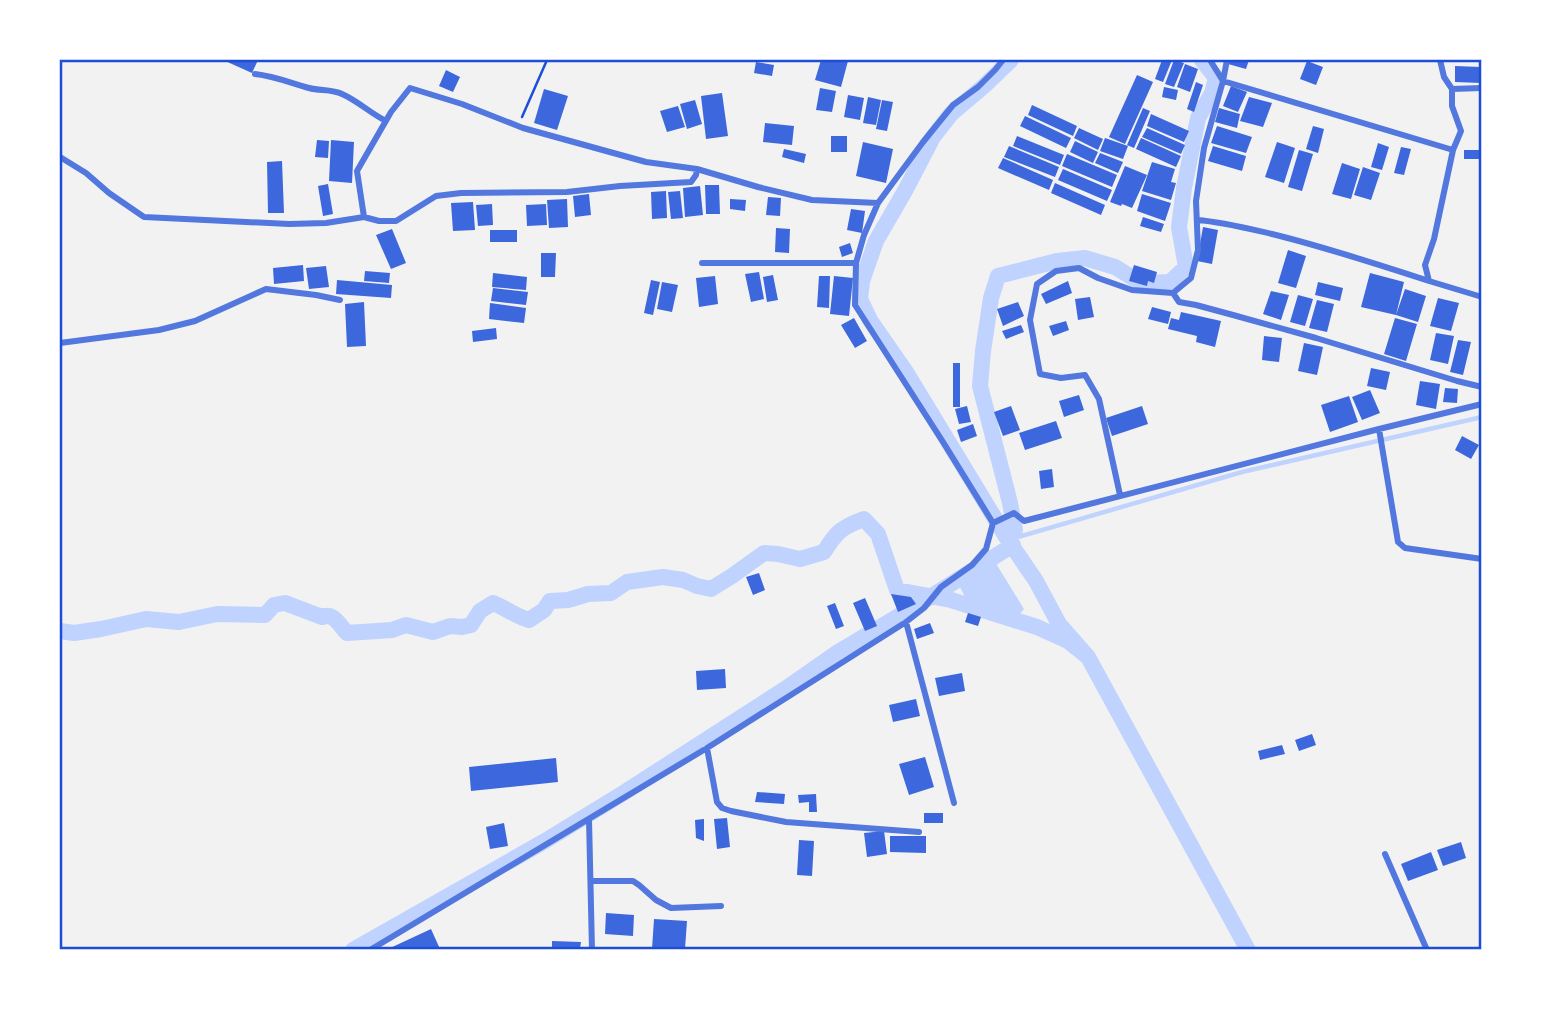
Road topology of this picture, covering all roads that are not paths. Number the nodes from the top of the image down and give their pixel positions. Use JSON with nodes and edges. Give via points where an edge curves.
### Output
{"nodes":[{"id":1,"x":1003,"y":60,"type":"edge"},
{"id":2,"x":1210,"y":60,"type":"edge"},
{"id":3,"x":1227,"y":60,"type":"edge"},
{"id":4,"x":1440,"y":60,"type":"edge"},
{"id":5,"x":255,"y":74,"type":"dead end"},
{"id":6,"x":1223,"y":81,"type":"junction"},
{"id":7,"x":1482,"y":88,"type":"edge"},
{"id":8,"x":1452,"y":89,"type":"junction"},
{"id":9,"x":386,"y":121,"type":"junction"},
{"id":10,"x":1452,"y":150,"type":"junction"},
{"id":11,"x":60,"y":157,"type":"edge"},
{"id":12,"x":696,"y":169,"type":"junction"},
{"id":13,"x":878,"y":203,"type":"junction"},
{"id":14,"x":364,"y":217,"type":"junction"},
{"id":15,"x":1197,"y":220,"type":"junction"},
{"id":16,"x":702,"y":263,"type":"dead end"},
{"id":17,"x":856,"y":263,"type":"junction"},
{"id":18,"x":1429,"y":281,"type":"junction"},
{"id":19,"x":1173,"y":293,"type":"junction"},
{"id":20,"x":1482,"y":297,"type":"edge"},
{"id":21,"x":340,"y":300,"type":"dead end"},
{"id":22,"x":60,"y":343,"type":"edge"},
{"id":23,"x":1482,"y":387,"type":"edge"},
{"id":24,"x":1482,"y":404,"type":"edge"},
{"id":25,"x":1379,"y":429,"type":"junction"},
{"id":26,"x":1120,"y":495,"type":"junction"},
{"id":27,"x":993,"y":523,"type":"junction"},
{"id":28,"x":1482,"y":559,"type":"edge"},
{"id":29,"x":906,"y":622,"type":"junction"},
{"id":30,"x":706,"y":748,"type":"junction"},
{"id":31,"x":954,"y":803,"type":"dead end"},
{"id":32,"x":589,"y":819,"type":"junction"},
{"id":33,"x":919,"y":832,"type":"dead end"},
{"id":34,"x":1385,"y":854,"type":"dead end"},
{"id":35,"x":591,"y":881,"type":"junction"},
{"id":36,"x":721,"y":906,"type":"dead end"},
{"id":37,"x":370,"y":950,"type":"edge"},
{"id":38,"x":592,"y":950,"type":"edge"},
{"id":39,"x":1427,"y":950,"type":"edge"}],
"edges":[{"from":1,"to":13,"type":"street","via":[[953,105]]},
{"from":2,"to":6,"type":"street"},
{"from":3,"to":6,"type":"street"},
{"from":4,"to":8,"type":"street"},
{"from":5,"to":9,"type":"street","via":[[339,92]]},
{"from":6,"to":10,"type":"street"},
{"from":6,"to":15,"type":"street","via":[[1204,148]]},
{"from":7,"to":8,"type":"street"},
{"from":8,"to":10,"type":"street","via":[[1452,106],[1461,131]]},
{"from":9,"to":12,"type":"street","via":[[410,88],[519,127],[646,162]]},
{"from":9,"to":14,"type":"street","via":[[357,171]]},
{"from":10,"to":18,"type":"street","via":[[1425,265]]},
{"from":11,"to":14,"type":"street","via":[[144,217],[301,224]]},
{"from":12,"to":13,"type":"street","via":[[812,200]]},
{"from":12,"to":14,"type":"street","via":[[691,182],[567,192],[461,192],[436,195],[396,221]]},
{"from":13,"to":17,"type":"street"},
{"from":15,"to":18,"type":"street","via":[[1291,238]]},
{"from":15,"to":19,"type":"street","via":[[1198,250],[1191,278]]},
{"from":16,"to":17,"type":"street"},
{"from":17,"to":27,"type":"street","via":[[855,306]]},
{"from":18,"to":20,"type":"street"},
{"from":19,"to":23,"type":"street","via":[[1179,302]]},
{"from":19,"to":26,"type":"street","via":[[1132,290],[1079,268],[1056,271],[1037,284],[1030,320],[1040,374],[1061,378],[1085,375],[1099,399]]},
{"from":21,"to":22,"type":"street","via":[[266,289],[195,321]]},
{"from":24,"to":25,"type":"street"},
{"from":25,"to":26,"type":"street"},
{"from":25,"to":28,"type":"street","via":[[1398,541],[1405,548]]},
{"from":26,"to":27,"type":"street","via":[[1024,521],[1014,513]]},
{"from":27,"to":29,"type":"street","via":[[986,549],[972,565],[941,587]]},
{"from":29,"to":30,"type":"street"},
{"from":29,"to":31,"type":"street"},
{"from":30,"to":32,"type":"street"},
{"from":30,"to":33,"type":"street","via":[[722,808],[786,822]]},
{"from":32,"to":35,"type":"street"},
{"from":32,"to":37,"type":"street"},
{"from":34,"to":39,"type":"street"},
{"from":35,"to":36,"type":"street","via":[[632,881],[671,908]]},
{"from":35,"to":38,"type":"street"}]}
